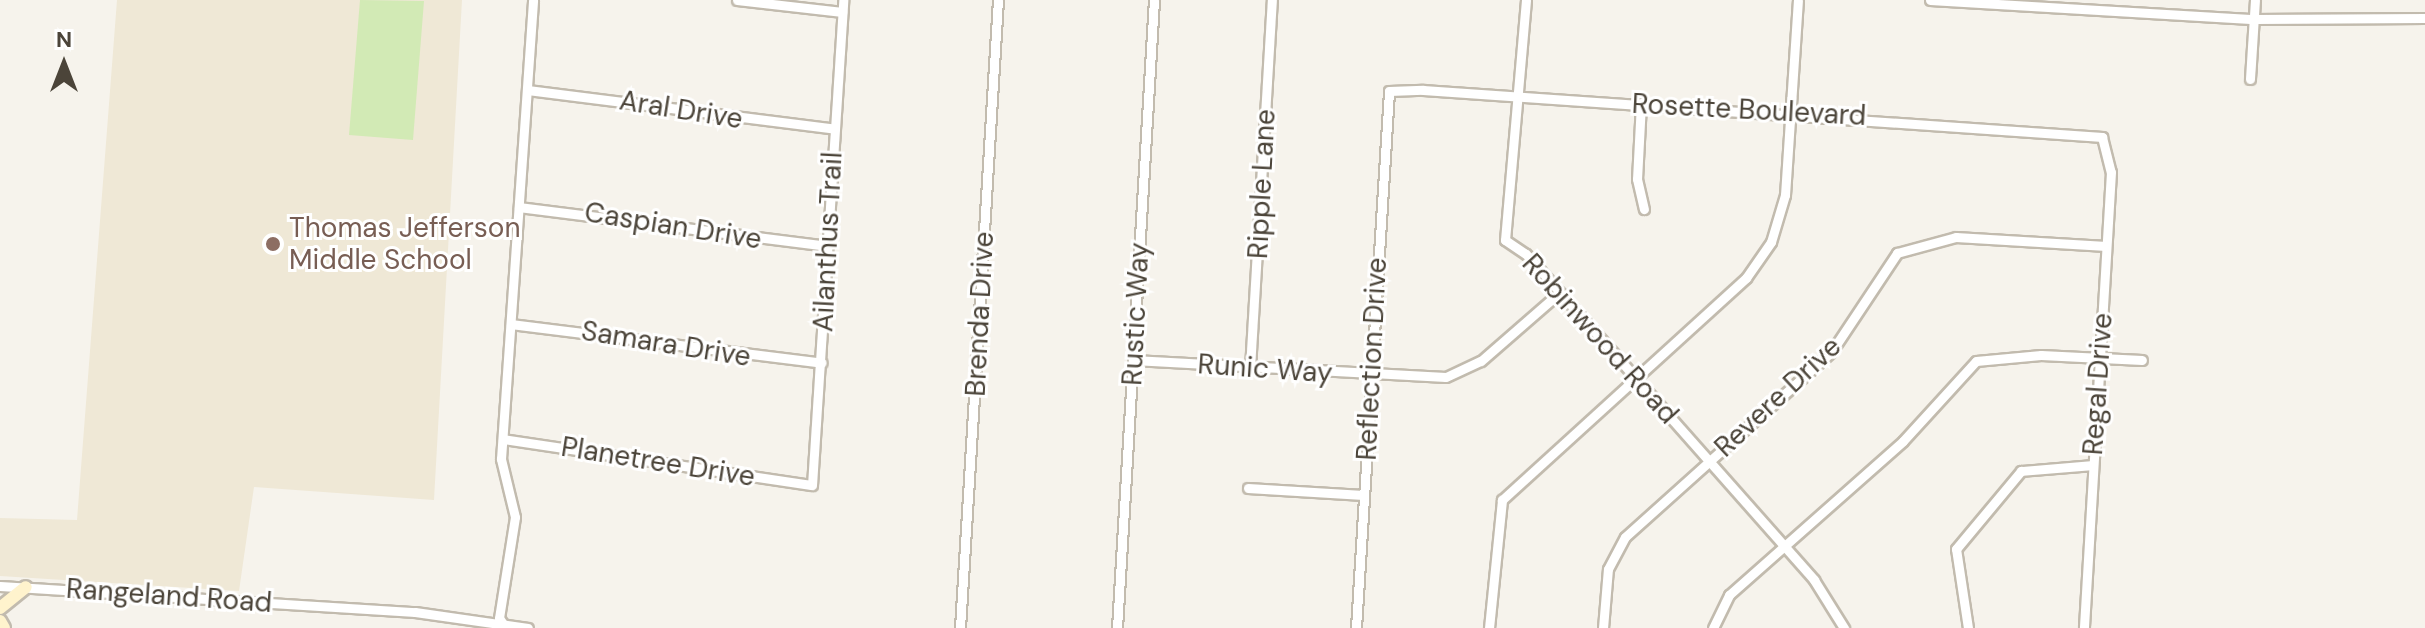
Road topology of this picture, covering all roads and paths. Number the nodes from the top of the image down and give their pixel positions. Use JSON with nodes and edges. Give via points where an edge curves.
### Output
{"nodes":[{"id":1,"x":533,"y":0,"type":"edge"},
{"id":2,"x":737,"y":0,"type":"edge"},
{"id":3,"x":843,"y":0,"type":"edge"},
{"id":4,"x":998,"y":0,"type":"edge"},
{"id":5,"x":1154,"y":0,"type":"edge"},
{"id":6,"x":1272,"y":0,"type":"edge"},
{"id":7,"x":1526,"y":0,"type":"edge"},
{"id":8,"x":1798,"y":0,"type":"edge"},
{"id":9,"x":1930,"y":0,"type":"edge"},
{"id":10,"x":2255,"y":0,"type":"edge"},
{"id":11,"x":842,"y":12,"type":"junction"},
{"id":12,"x":2425,"y":18,"type":"edge"},
{"id":13,"x":2254,"y":19,"type":"junction"},
{"id":14,"x":2250,"y":79,"type":"dead end"},
{"id":15,"x":528,"y":90,"type":"junction"},
{"id":16,"x":1389,"y":91,"type":"joint"},
{"id":17,"x":1519,"y":96,"type":"junction"},
{"id":18,"x":1641,"y":103,"type":"junction"},
{"id":19,"x":1792,"y":112,"type":"junction"},
{"id":20,"x":835,"y":129,"type":"junction"},
{"id":21,"x":2105,"y":142,"type":"joint"},
{"id":22,"x":519,"y":207,"type":"junction"},
{"id":23,"x":1644,"y":209,"type":"dead end"},
{"id":24,"x":828,"y":246,"type":"junction"},
{"id":25,"x":2106,"y":246,"type":"junction"},
{"id":26,"x":1559,"y":293,"type":"junction"},
{"id":27,"x":511,"y":324,"type":"junction"},
{"id":28,"x":2099,"y":358,"type":"junction"},
{"id":29,"x":1133,"y":360,"type":"junction"},
{"id":30,"x":2142,"y":360,"type":"dead end"},
{"id":31,"x":822,"y":363,"type":"junction"},
{"id":32,"x":1250,"y":368,"type":"junction"},
{"id":33,"x":1370,"y":375,"type":"junction"},
{"id":34,"x":1634,"y":377,"type":"junction"},
{"id":35,"x":503,"y":439,"type":"junction"},
{"id":36,"x":1709,"y":462,"type":"junction"},
{"id":37,"x":2092,"y":465,"type":"junction"},
{"id":38,"x":812,"y":485,"type":"joint"},
{"id":39,"x":1248,"y":488,"type":"dead end"},
{"id":40,"x":1363,"y":495,"type":"junction"},
{"id":41,"x":1783,"y":546,"type":"junction"},
{"id":42,"x":0,"y":586,"type":"edge"},
{"id":43,"x":26,"y":587,"type":"junction"},
{"id":44,"x":0,"y":608,"type":"edge"},
{"id":45,"x":0,"y":621,"type":"edge"},
{"id":46,"x":506,"y":626,"type":"edge"},
{"id":47,"x":4,"y":628,"type":"edge"},
{"id":48,"x":528,"y":628,"type":"edge"},
{"id":49,"x":960,"y":628,"type":"edge"},
{"id":50,"x":1117,"y":628,"type":"edge"},
{"id":51,"x":1356,"y":628,"type":"edge"},
{"id":52,"x":1489,"y":628,"type":"edge"},
{"id":53,"x":1603,"y":628,"type":"edge"},
{"id":54,"x":1713,"y":628,"type":"edge"},
{"id":55,"x":1844,"y":628,"type":"edge"},
{"id":56,"x":1968,"y":628,"type":"edge"},
{"id":57,"x":2084,"y":628,"type":"edge"}],
"edges":[{"from":1,"to":15,"type":"street"},
{"from":2,"to":11,"type":"street"},
{"from":3,"to":11,"type":"street","name":"Ailanthus Trail"},
{"from":4,"to":49,"type":"street","name":"Brenda Drive"},
{"from":5,"to":29,"type":"street","name":"Rustic Way"},
{"from":6,"to":32,"type":"street","name":"Ripple Lane"},
{"from":7,"to":17,"type":"street","name":"Robinwood Road"},
{"from":8,"to":19,"type":"street"},
{"from":9,"to":13,"type":"street"},
{"from":10,"to":13,"type":"street"},
{"from":11,"to":20,"type":"street","name":"Ailanthus Trail"},
{"from":12,"to":13,"type":"street"},
{"from":13,"to":14,"type":"street"},
{"from":15,"to":20,"type":"street","name":"Aral Drive"},
{"from":15,"to":22,"type":"street"},
{"from":16,"to":17,"type":"street","name":"Rosette Boulevard"},
{"from":16,"to":33,"type":"street","name":"Reflection Drive"},
{"from":17,"to":18,"type":"street","name":"Rosette Boulevard"},
{"from":17,"to":26,"type":"street","name":"Robinwood Road","via":[[1505,240]]},
{"from":18,"to":19,"type":"street","name":"Rosette Boulevard"},
{"from":18,"to":23,"type":"street","via":[[1637,179]]},
{"from":19,"to":21,"type":"street","name":"Rosette Boulevard","via":[[2075,130]]},
{"from":19,"to":34,"type":"street","via":[[1784,206],[1765,253]]},
{"from":20,"to":24,"type":"street","name":"Ailanthus Trail"},
{"from":21,"to":25,"type":"street","name":"Regal Drive"},
{"from":22,"to":24,"type":"street","name":"Caspian Drive"},
{"from":22,"to":27,"type":"street"},
{"from":24,"to":31,"type":"street","name":"Ailanthus Trail"},
{"from":25,"to":28,"type":"street","name":"Regal Drive"},
{"from":25,"to":36,"type":"street","name":"Revere Drive","via":[[1956,237],[1905,248],[1832,351]]},
{"from":26,"to":33,"type":"street","name":"Runic Way","via":[[1464,371],[1438,378]]},
{"from":26,"to":34,"type":"street","name":"Robinwood Road"},
{"from":27,"to":31,"type":"street","name":"Samara Drive"},
{"from":27,"to":35,"type":"street"},
{"from":28,"to":30,"type":"street"},
{"from":28,"to":37,"type":"street","name":"Regal Drive"},
{"from":28,"to":41,"type":"street","via":[[1976,361],[1903,441]]},
{"from":29,"to":32,"type":"street","name":"Runic Way"},
{"from":29,"to":50,"type":"street","name":"Rustic Way"},
{"from":31,"to":38,"type":"street","name":"Ailanthus Trail"},
{"from":32,"to":33,"type":"street","name":"Runic Way"},
{"from":33,"to":40,"type":"street","name":"Reflection Drive"},
{"from":34,"to":36,"type":"street","name":"Robinwood Road"},
{"from":34,"to":52,"type":"street","via":[[1502,500]]},
{"from":35,"to":38,"type":"street","name":"Planetree Drive"},
{"from":35,"to":46,"type":"street","via":[[515,517],[499,618]]},
{"from":36,"to":41,"type":"street","name":"Robinwood Road"},
{"from":36,"to":53,"type":"street","name":"Revere Drive","via":[[1619,545],[1608,569]]},
{"from":37,"to":56,"type":"street","via":[[2029,467],[1956,549]]},
{"from":37,"to":57,"type":"street","name":"Regal Drive"},
{"from":39,"to":40,"type":"street"},
{"from":40,"to":51,"type":"street","name":"Reflection Drive"},
{"from":41,"to":54,"type":"street","via":[[1724,600]]},
{"from":41,"to":55,"type":"street","name":"Robinwood Road"},
{"from":42,"to":43,"type":"street","name":"Rangeland Road"},
{"from":43,"to":44,"type":"main road"},
{"from":43,"to":46,"type":"street","name":"Rangeland Road"},
{"from":45,"to":47,"type":"main road"},
{"from":46,"to":48,"type":"street","name":"Rangeland Road"}]}
